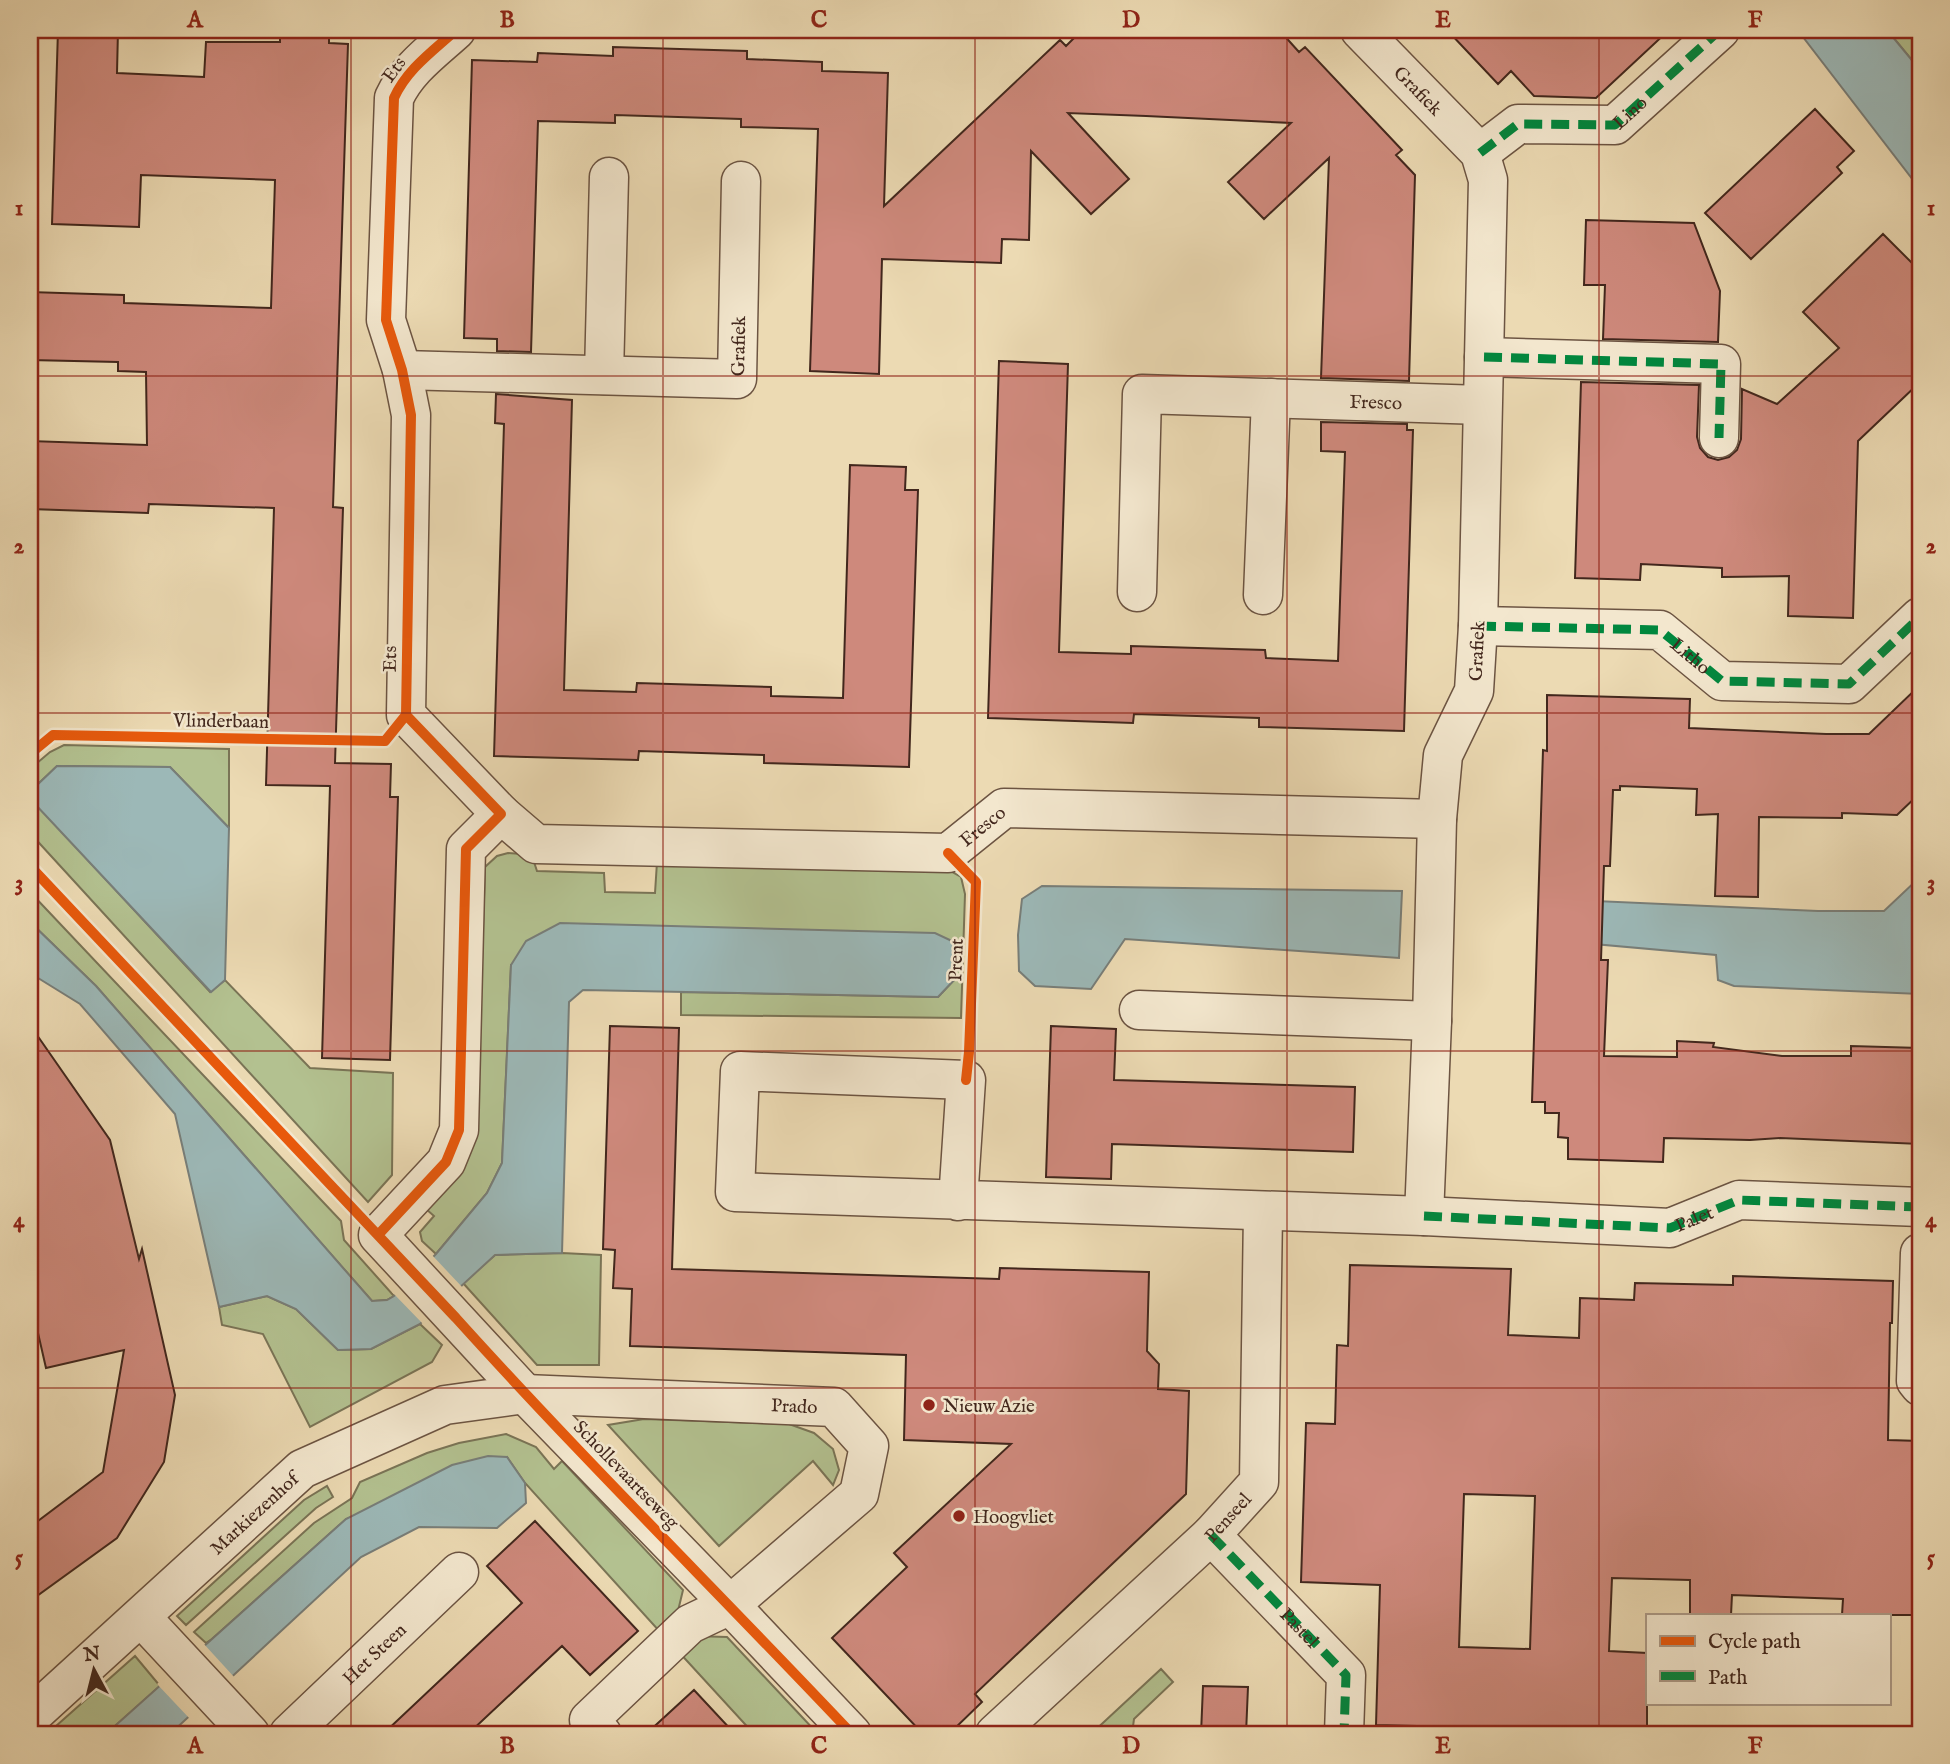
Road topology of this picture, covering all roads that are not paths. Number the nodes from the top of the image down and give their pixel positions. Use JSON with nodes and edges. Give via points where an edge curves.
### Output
{"nodes":[{"id":1,"x":456,"y":30,"type":"edge"},
{"id":2,"x":1360,"y":30,"type":"edge"},
{"id":3,"x":1720,"y":30,"type":"edge"},
{"id":4,"x":1480,"y":153,"type":"junction"},
{"id":5,"x":609,"y":177,"type":"dead end"},
{"id":6,"x":741,"y":181,"type":"dead end"},
{"id":7,"x":1484,"y":357,"type":"junction"},
{"id":8,"x":402,"y":370,"type":"junction"},
{"id":9,"x":604,"y":375,"type":"junction"},
{"id":10,"x":1271,"y":398,"type":"junction"},
{"id":11,"x":1482,"y":405,"type":"junction"},
{"id":12,"x":1719,"y":438,"type":"dead end"},
{"id":13,"x":1137,"y":592,"type":"dead end"},
{"id":14,"x":1263,"y":595,"type":"dead end"},
{"id":15,"x":1920,"y":617,"type":"edge"},
{"id":16,"x":1478,"y":626,"type":"junction"},
{"id":17,"x":501,"y":814,"type":"junction"},
{"id":18,"x":1437,"y":820,"type":"junction"},
{"id":19,"x":1139,"y":1010,"type":"dead end"},
{"id":20,"x":1432,"y":1021,"type":"junction"},
{"id":21,"x":958,"y":1201,"type":"junction"},
{"id":22,"x":1920,"y":1207,"type":"edge"},
{"id":23,"x":1263,"y":1212,"type":"junction"},
{"id":24,"x":1424,"y":1216,"type":"junction"},
{"id":25,"x":1920,"y":1253,"type":"edge"},
{"id":26,"x":1920,"y":1386,"type":"edge"},
{"id":27,"x":525,"y":1394,"type":"junction"},
{"id":28,"x":1212,"y":1535,"type":"junction"},
{"id":29,"x":459,"y":1572,"type":"dead end"},
{"id":30,"x":730,"y":1605,"type":"junction"},
{"id":31,"x":141,"y":1618,"type":"junction"},
{"id":32,"x":30,"y":1717,"type":"edge"},
{"id":33,"x":237,"y":1721,"type":"edge"},
{"id":34,"x":289,"y":1734,"type":"edge"},
{"id":35,"x":602,"y":1734,"type":"edge"},
{"id":36,"x":852,"y":1734,"type":"edge"},
{"id":37,"x":995,"y":1734,"type":"edge"},
{"id":38,"x":1344,"y":1734,"type":"edge"}],
"edges":[{"from":1,"to":8,"type":"street","name":"Ets","via":[[411,70],[394,98],[386,320]]},
{"from":2,"to":4,"type":"street","name":"Grafiek"},
{"from":3,"to":4,"type":"street","name":"Lino","via":[[1615,125],[1518,124]]},
{"from":4,"to":7,"type":"street","name":"Grafiek","via":[[1488,180]]},
{"from":5,"to":9,"type":"street"},
{"from":6,"to":9,"type":"street","name":"Grafiek","via":[[737,379]]},
{"from":7,"to":11,"type":"street","name":"Grafiek"},
{"from":7,"to":12,"type":"street","via":[[1721,363]]},
{"from":8,"to":9,"type":"street","name":"Grafiek"},
{"from":8,"to":17,"type":"street","name":"Ets","via":[[411,415],[406,715]]},
{"from":10,"to":11,"type":"street","name":"Fresco"},
{"from":10,"to":13,"type":"street","name":"Fresco","via":[[1142,394]]},
{"from":10,"to":14,"type":"street"},
{"from":11,"to":16,"type":"street","name":"Grafiek"},
{"from":15,"to":16,"type":"street","name":"Litho","via":[[1849,684],[1722,681],[1660,631]]},
{"from":16,"to":18,"type":"street","name":"Grafiek","via":[[1474,691],[1443,755]]},
{"from":17,"to":18,"type":"street","name":"Fresco","via":[[536,844],[948,853],[1004,808]]},
{"from":17,"to":27,"type":"street","name":"Schollevaartseweg","via":[[466,849],[459,1130],[446,1162],[378,1236]]},
{"from":18,"to":20,"type":"street","name":"Grafiek"},
{"from":19,"to":20,"type":"street"},
{"from":20,"to":24,"type":"street","name":"Grafiek"},
{"from":21,"to":21,"type":"street","via":[[966,1080],[740,1071],[735,1192]]},
{"from":21,"to":23,"type":"street"},
{"from":22,"to":24,"type":"street","name":"Palet","via":[[1740,1200],[1670,1228]]},
{"from":23,"to":24,"type":"street"},
{"from":23,"to":28,"type":"street","name":"Penseel","via":[[1259,1482]]},
{"from":25,"to":26,"type":"street","via":[[1916,1381]]},
{"from":27,"to":30,"type":"street","name":"Schollevaartseweg"},
{"from":27,"to":30,"type":"street","name":"Prado","via":[[834,1407],[869,1446],[859,1494]]},
{"from":27,"to":31,"type":"street","name":"Markiezenhof","via":[[445,1405],[302,1469]]},
{"from":28,"to":37,"type":"street","name":"Penseel"},
{"from":28,"to":38,"type":"street","name":"Pastel","via":[[1346,1675]]},
{"from":29,"to":34,"type":"street","name":"Het Steen"},
{"from":30,"to":35,"type":"street","via":[[690,1624],[589,1720]]},
{"from":30,"to":36,"type":"street","name":"Schollevaartseweg"},
{"from":31,"to":32,"type":"street","name":"Markiezenhof"},
{"from":31,"to":33,"type":"street"}]}
